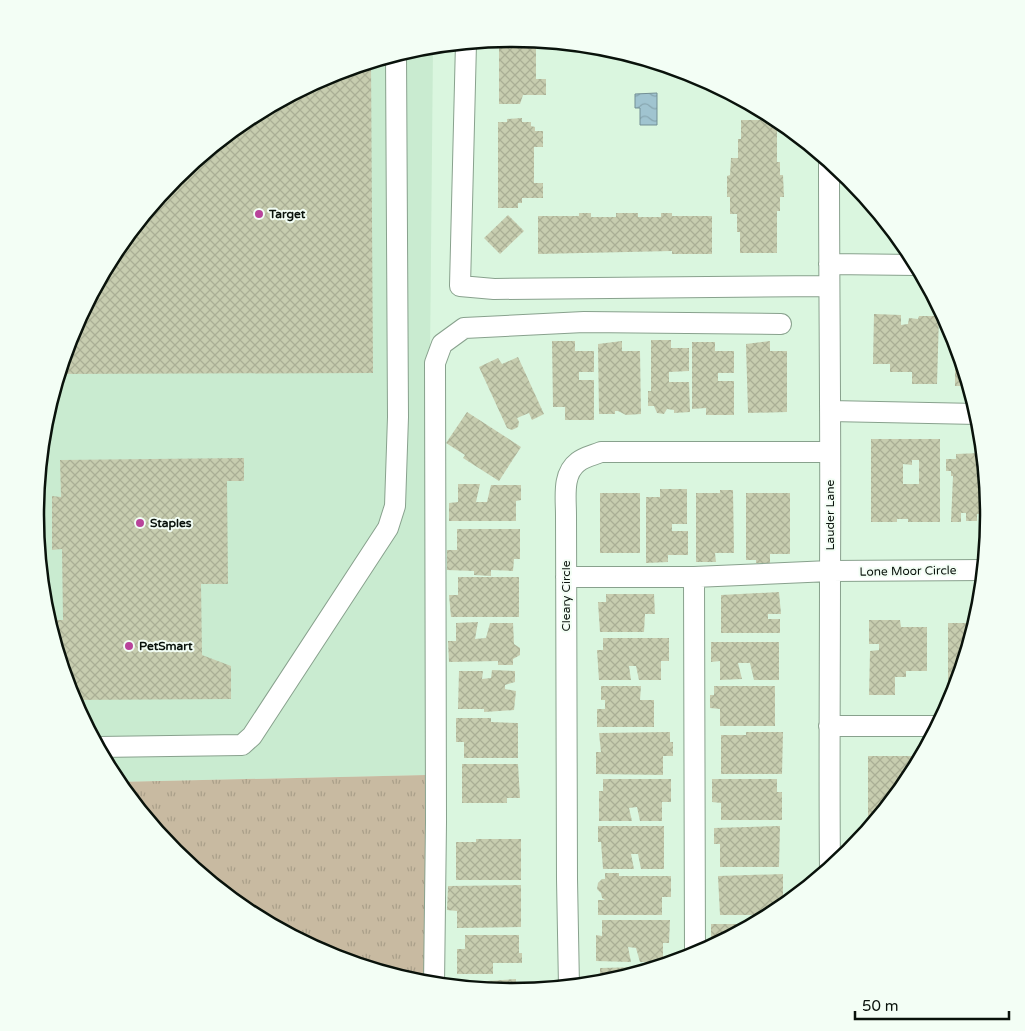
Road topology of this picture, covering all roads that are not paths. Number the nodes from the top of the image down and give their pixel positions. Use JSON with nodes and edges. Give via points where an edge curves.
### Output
{"nodes":[{"id":1,"x":466,"y":50,"type":"edge"},
{"id":2,"x":396,"y":62,"type":"edge"},
{"id":3,"x":829,"y":170,"type":"edge"},
{"id":4,"x":829,"y":264,"type":"junction"},
{"id":5,"x":908,"y":265,"type":"edge"},
{"id":6,"x":829,"y":286,"type":"junction"},
{"id":7,"x":781,"y":324,"type":"dead end"},
{"id":8,"x":830,"y":411,"type":"junction"},
{"id":9,"x":970,"y":414,"type":"edge"},
{"id":10,"x":830,"y":452,"type":"junction"},
{"id":11,"x":978,"y":570,"type":"edge"},
{"id":12,"x":830,"y":571,"type":"junction"},
{"id":13,"x":566,"y":577,"type":"junction"},
{"id":14,"x":694,"y":577,"type":"junction"},
{"id":15,"x":829,"y":726,"type":"junction"},
{"id":16,"x":931,"y":726,"type":"edge"},
{"id":17,"x":105,"y":747,"type":"edge"},
{"id":18,"x":830,"y":860,"type":"edge"},
{"id":19,"x":695,"y":948,"type":"edge"},
{"id":20,"x":434,"y":977,"type":"edge"},
{"id":21,"x":569,"y":980,"type":"edge"}],
"edges":[{"from":1,"to":6,"type":"street","via":[[460,286],[494,289]]},
{"from":2,"to":17,"type":"street","via":[[398,417],[395,506],[388,528],[252,736],[242,745]]},
{"from":3,"to":4,"type":"street","name":"Lauder Lane"},
{"from":4,"to":5,"type":"street"},
{"from":4,"to":6,"type":"street","name":"Lauder Lane"},
{"from":6,"to":8,"type":"street","name":"Lauder Lane"},
{"from":7,"to":20,"type":"street","via":[[584,322],[464,328],[442,344],[435,363]]},
{"from":8,"to":9,"type":"street"},
{"from":8,"to":10,"type":"street","name":"Lauder Lane"},
{"from":10,"to":12,"type":"street","name":"Lauder Lane"},
{"from":10,"to":13,"type":"street","name":"Cleary Circle","via":[[601,452],[579,461],[570,469],[566,481]]},
{"from":11,"to":12,"type":"street","name":"Lone Moor Circle"},
{"from":12,"to":14,"type":"street","name":"Lone Moor Circle"},
{"from":12,"to":15,"type":"street","name":"Lauder Lane"},
{"from":13,"to":14,"type":"street","name":"Lone Moor Circle"},
{"from":13,"to":21,"type":"street","name":"Cleary Circle"},
{"from":14,"to":19,"type":"street"},
{"from":15,"to":16,"type":"street"},
{"from":15,"to":18,"type":"street","name":"Lauder Lane"}]}
